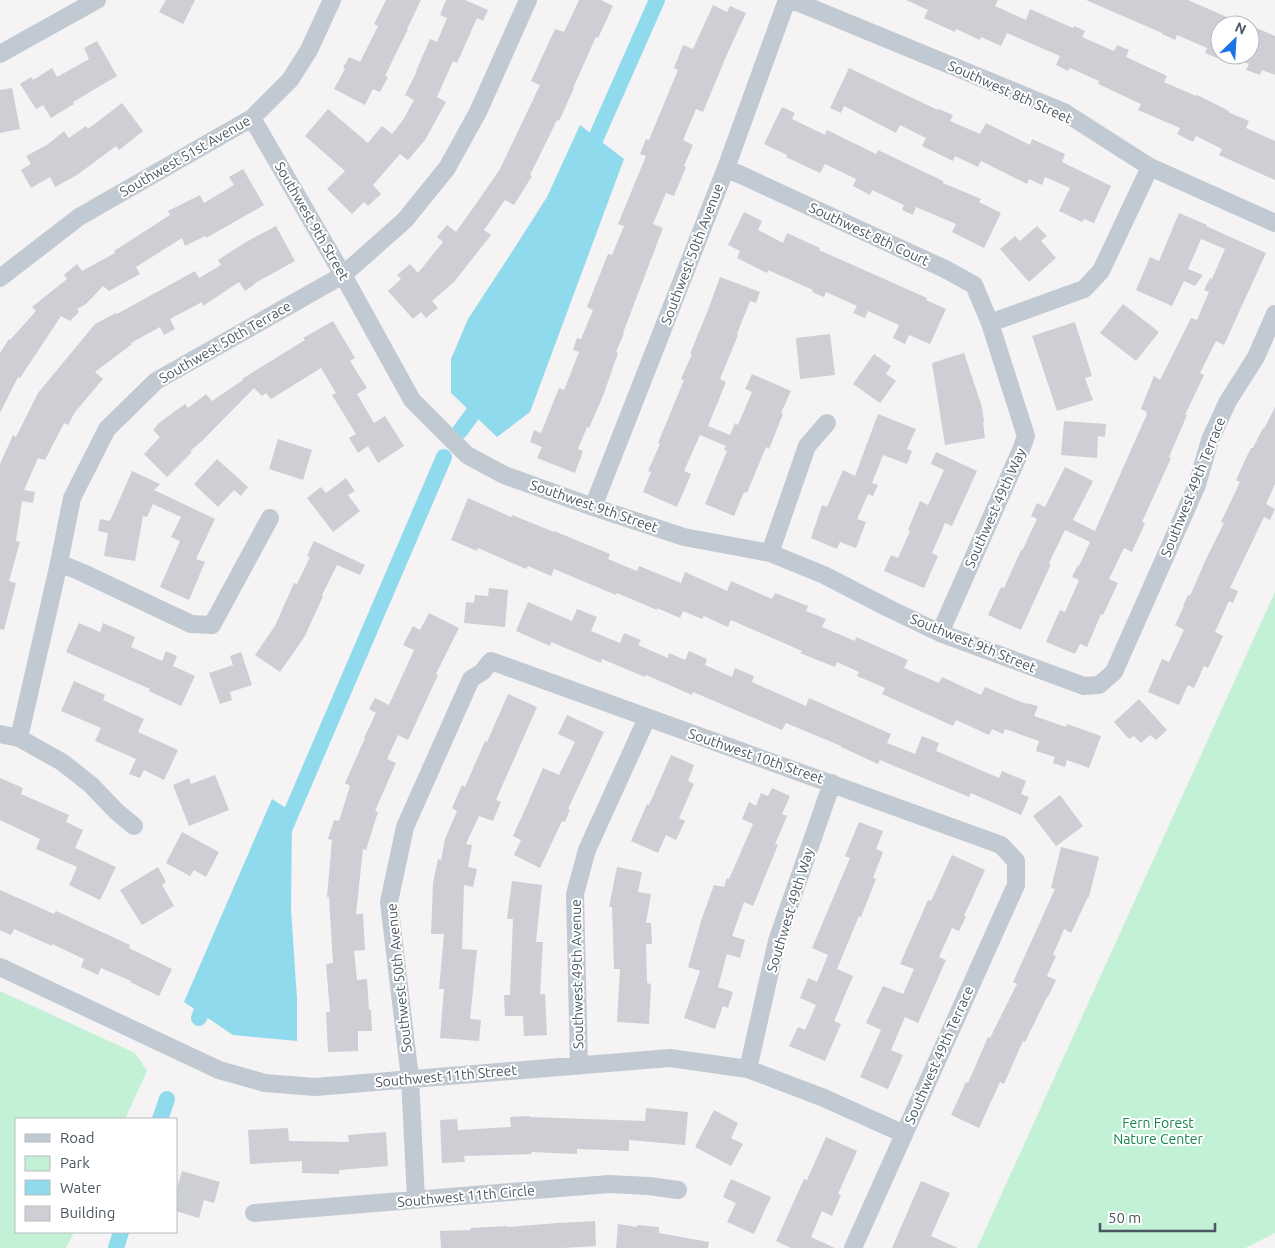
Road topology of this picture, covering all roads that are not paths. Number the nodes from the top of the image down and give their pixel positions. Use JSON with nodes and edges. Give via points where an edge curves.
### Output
{"nodes":[{"id":1,"x":97,"y":0,"type":"edge"},
{"id":2,"x":332,"y":0,"type":"edge"},
{"id":3,"x":528,"y":0,"type":"edge"},
{"id":4,"x":787,"y":0,"type":"edge"},
{"id":5,"x":792,"y":0,"type":"edge"},
{"id":6,"x":0,"y":54,"type":"edge"},
{"id":7,"x":252,"y":118,"type":"junction"},
{"id":8,"x":1150,"y":167,"type":"junction"},
{"id":9,"x":726,"y":168,"type":"junction"},
{"id":10,"x":1275,"y":223,"type":"edge"},
{"id":11,"x":343,"y":275,"type":"junction"},
{"id":12,"x":0,"y":278,"type":"edge"},
{"id":13,"x":1275,"y":314,"type":"edge"},
{"id":14,"x":990,"y":323,"type":"junction"},
{"id":15,"x":827,"y":423,"type":"dead end"},
{"id":16,"x":593,"y":507,"type":"junction"},
{"id":17,"x":270,"y":518,"type":"dead end"},
{"id":18,"x":770,"y":552,"type":"junction"},
{"id":19,"x":59,"y":563,"type":"junction"},
{"id":20,"x":940,"y":632,"type":"junction"},
{"id":21,"x":491,"y":661,"type":"joint"},
{"id":22,"x":1099,"y":685,"type":"joint"},
{"id":23,"x":647,"y":718,"type":"junction"},
{"id":24,"x":0,"y":734,"type":"edge"},
{"id":25,"x":19,"y":738,"type":"junction"},
{"id":26,"x":832,"y":783,"type":"junction"},
{"id":27,"x":134,"y":826,"type":"dead end"},
{"id":28,"x":1016,"y":861,"type":"joint"},
{"id":29,"x":0,"y":967,"type":"edge"},
{"id":30,"x":579,"y":1065,"type":"junction"},
{"id":31,"x":748,"y":1069,"type":"junction"},
{"id":32,"x":410,"y":1078,"type":"junction"},
{"id":33,"x":904,"y":1134,"type":"junction"},
{"id":34,"x":678,"y":1190,"type":"dead end"},
{"id":35,"x":416,"y":1200,"type":"junction"},
{"id":36,"x":254,"y":1213,"type":"dead end"},
{"id":37,"x":853,"y":1248,"type":"edge"}],
"edges":[{"from":1,"to":6,"type":"street"},
{"from":2,"to":7,"type":"street","name":"Southwest 51st Avenue","via":[[309,50],[290,80]]},
{"from":3,"to":11,"type":"street","name":"Southwest 50th Terrace","via":[[478,112],[447,168],[404,220]]},
{"from":4,"to":9,"type":"street","name":"Southwest 50th Avenue"},
{"from":5,"to":8,"type":"street","name":"Southwest 8th Street","via":[[1064,112]]},
{"from":7,"to":11,"type":"street","name":"Southwest 9th Street"},
{"from":7,"to":12,"type":"street","name":"Southwest 51st Avenue","via":[[79,217]]},
{"from":8,"to":10,"type":"street","name":"Southwest 8th Street"},
{"from":8,"to":14,"type":"street","via":[[1101,271],[1084,289]]},
{"from":9,"to":14,"type":"street","name":"Southwest 8th Court","via":[[974,285]]},
{"from":9,"to":16,"type":"street","name":"Southwest 50th Avenue"},
{"from":11,"to":16,"type":"street","name":"Southwest 9th Street","via":[[412,400],[467,454],[504,475]]},
{"from":11,"to":19,"type":"street","name":"Southwest 50th Terrace","via":[[156,381],[106,429],[72,498]]},
{"from":13,"to":22,"type":"street","name":"Southwest 49th Terrace","via":[[1256,358],[1228,401],[1210,440],[1197,484],[1114,672]]},
{"from":14,"to":20,"type":"street","name":"Southwest 49th Way","via":[[1026,436]]},
{"from":15,"to":18,"type":"street","via":[[807,446]]},
{"from":16,"to":18,"type":"street","name":"Southwest 9th Street","via":[[684,537]]},
{"from":17,"to":19,"type":"street","via":[[212,625],[191,624]]},
{"from":18,"to":20,"type":"street","name":"Southwest 9th Street"},
{"from":19,"to":25,"type":"street","name":"Southwest 50th Terrace"},
{"from":20,"to":22,"type":"street","name":"Southwest 9th Street","via":[[1084,686]]},
{"from":21,"to":23,"type":"street","name":"Southwest 10th Street"},
{"from":21,"to":32,"type":"street","name":"Southwest 50th Avenue","via":[[471,679],[405,827],[389,902]]},
{"from":23,"to":26,"type":"street","name":"Southwest 10th Street"},
{"from":23,"to":30,"type":"street","name":"Southwest 49th Avenue","via":[[587,850],[575,894]]},
{"from":24,"to":25,"type":"street"},
{"from":25,"to":27,"type":"street","via":[[62,762]]},
{"from":26,"to":28,"type":"street","name":"Southwest 10th Street","via":[[1001,845]]},
{"from":26,"to":31,"type":"street","name":"Southwest 49th Way","via":[[777,941]]},
{"from":28,"to":33,"type":"street","name":"Southwest 49th Terrace","via":[[1016,885]]},
{"from":29,"to":32,"type":"street","name":"Southwest 11th Street","via":[[220,1070],[265,1082],[316,1087]]},
{"from":30,"to":31,"type":"street","name":"Southwest 11th Street","via":[[670,1058]]},
{"from":30,"to":32,"type":"street","name":"Southwest 11th Street"},
{"from":31,"to":33,"type":"street","name":"Southwest 11th Street"},
{"from":32,"to":35,"type":"street","name":"Southwest 50th Avenue"},
{"from":33,"to":37,"type":"street","name":"Southwest 49th Terrace"},
{"from":34,"to":35,"type":"street","name":"Southwest 11th Circle","via":[[609,1184]]},
{"from":35,"to":36,"type":"street","name":"Southwest 11th Circle"}]}
